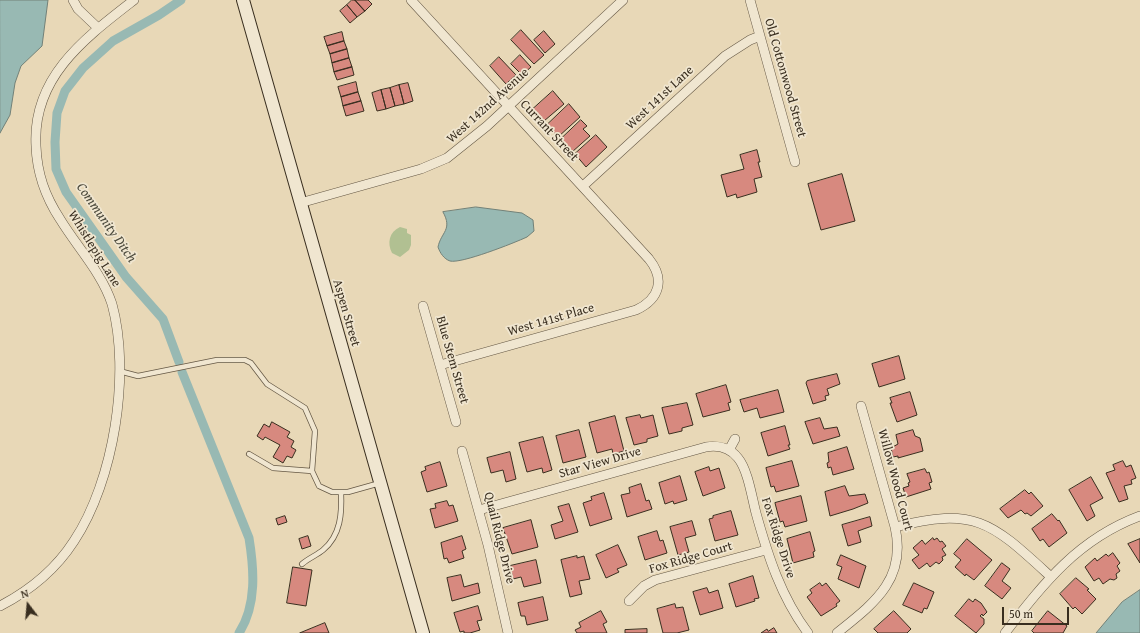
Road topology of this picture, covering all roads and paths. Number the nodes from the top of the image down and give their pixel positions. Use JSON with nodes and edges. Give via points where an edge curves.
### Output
{"nodes":[{"id":1,"x":73,"y":0,"type":"edge"},
{"id":2,"x":134,"y":0,"type":"edge"},
{"id":3,"x":242,"y":0,"type":"edge"},
{"id":4,"x":411,"y":0,"type":"edge"},
{"id":5,"x":623,"y":0,"type":"edge"},
{"id":6,"x":750,"y":0,"type":"edge"},
{"id":7,"x":98,"y":28,"type":"junction"},
{"id":8,"x":760,"y":36,"type":"junction"},
{"id":9,"x":509,"y":106,"type":"junction"},
{"id":10,"x":796,"y":162,"type":"dead end"},
{"id":11,"x":583,"y":186,"type":"junction"},
{"id":12,"x":300,"y":203,"type":"junction"},
{"id":13,"x":658,"y":285,"type":"joint"},
{"id":14,"x":423,"y":306,"type":"dead end"},
{"id":15,"x":440,"y":365,"type":"junction"},
{"id":16,"x":119,"y":371,"type":"junction"},
{"id":17,"x":861,"y":406,"type":"dead end"},
{"id":18,"x":456,"y":422,"type":"dead end"},
{"id":19,"x":735,"y":438,"type":"dead end"},
{"id":20,"x":729,"y":450,"type":"junction"},
{"id":21,"x":462,"y":451,"type":"dead end"},
{"id":22,"x":249,"y":454,"type":"dead end"},
{"id":23,"x":312,"y":471,"type":"junction"},
{"id":24,"x":380,"y":483,"type":"junction"},
{"id":25,"x":341,"y":492,"type":"junction"},
{"id":26,"x":479,"y":510,"type":"junction"},
{"id":27,"x":1140,"y":516,"type":"edge"},
{"id":28,"x":895,"y":527,"type":"junction"},
{"id":29,"x":766,"y":550,"type":"junction"},
{"id":30,"x":302,"y":564,"type":"dead end"},
{"id":31,"x":1050,"y":576,"type":"junction"},
{"id":32,"x":628,"y":601,"type":"dead end"},
{"id":33,"x":0,"y":606,"type":"edge"},
{"id":34,"x":423,"y":633,"type":"edge"},
{"id":35,"x":508,"y":633,"type":"edge"},
{"id":36,"x":808,"y":633,"type":"edge"},
{"id":37,"x":837,"y":633,"type":"edge"},
{"id":38,"x":1005,"y":633,"type":"edge"}],
"edges":[{"from":1,"to":7,"type":"street","via":[[78,9]]},
{"from":2,"to":7,"type":"street","name":"Whistlepig Lane"},
{"from":3,"to":12,"type":"street","name":"Aspen Street"},
{"from":4,"to":9,"type":"street","name":"Currant Street"},
{"from":5,"to":9,"type":"street","name":"West 142nd Avenue"},
{"from":6,"to":8,"type":"street","name":"Old Cottonwood Street"},
{"from":7,"to":16,"type":"street","name":"Whistlepig Lane","via":[[68,57],[48,86],[37,116],[36,158],[44,192],[108,295],[116,327]]},
{"from":8,"to":10,"type":"street","name":"Old Cottonwood Street"},
{"from":8,"to":11,"type":"street","name":"West 141st Lane","via":[[745,42],[725,56]]},
{"from":9,"to":11,"type":"street","name":"Currant Street"},
{"from":9,"to":12,"type":"street","name":"West 142nd Avenue","via":[[457,152],[440,162]]},
{"from":11,"to":13,"type":"street","name":"Currant Street","via":[[654,265]]},
{"from":12,"to":24,"type":"street","name":"Aspen Street"},
{"from":13,"to":15,"type":"street","name":"West 141st Place","via":[[651,300],[636,310]]},
{"from":14,"to":15,"type":"street","name":"Blue Stem Street"},
{"from":15,"to":18,"type":"street","name":"Blue Stem Street"},
{"from":16,"to":23,"type":"lane","via":[[138,376],[217,360],[245,360],[251,363],[266,384],[305,408],[315,431]]},
{"from":16,"to":33,"type":"street","name":"Whistlepig Lane","via":[[116,416],[109,457],[87,519],[71,545],[47,573],[19,596]]},
{"from":17,"to":28,"type":"street","name":"Willow Wood Court"},
{"from":19,"to":20,"type":"street"},
{"from":20,"to":26,"type":"street","name":"Star View Drive","via":[[706,447]]},
{"from":20,"to":29,"type":"street","name":"Fox Ridge Drive","via":[[742,465]]},
{"from":21,"to":26,"type":"street","name":"Quail Ridge Drive"},
{"from":22,"to":23,"type":"lane","via":[[273,468]]},
{"from":23,"to":25,"type":"lane","via":[[319,486],[332,492]]},
{"from":24,"to":25,"type":"lane"},
{"from":24,"to":34,"type":"street","name":"Aspen Street"},
{"from":25,"to":30,"type":"lane","via":[[340,524],[333,540]]},
{"from":26,"to":35,"type":"street","name":"Quail Ridge Drive"},
{"from":27,"to":31,"type":"street","via":[[1112,528],[1073,555]]},
{"from":28,"to":31,"type":"street","via":[[930,518],[973,520],[1011,540]]},
{"from":28,"to":37,"type":"street","name":"Willow Wood Court","via":[[897,559],[888,584],[872,604]]},
{"from":29,"to":32,"type":"street","name":"Fox Ridge Court","via":[[655,580],[644,586]]},
{"from":29,"to":36,"type":"street","name":"Fox Ridge Drive","via":[[787,600]]},
{"from":31,"to":38,"type":"street"}]}
